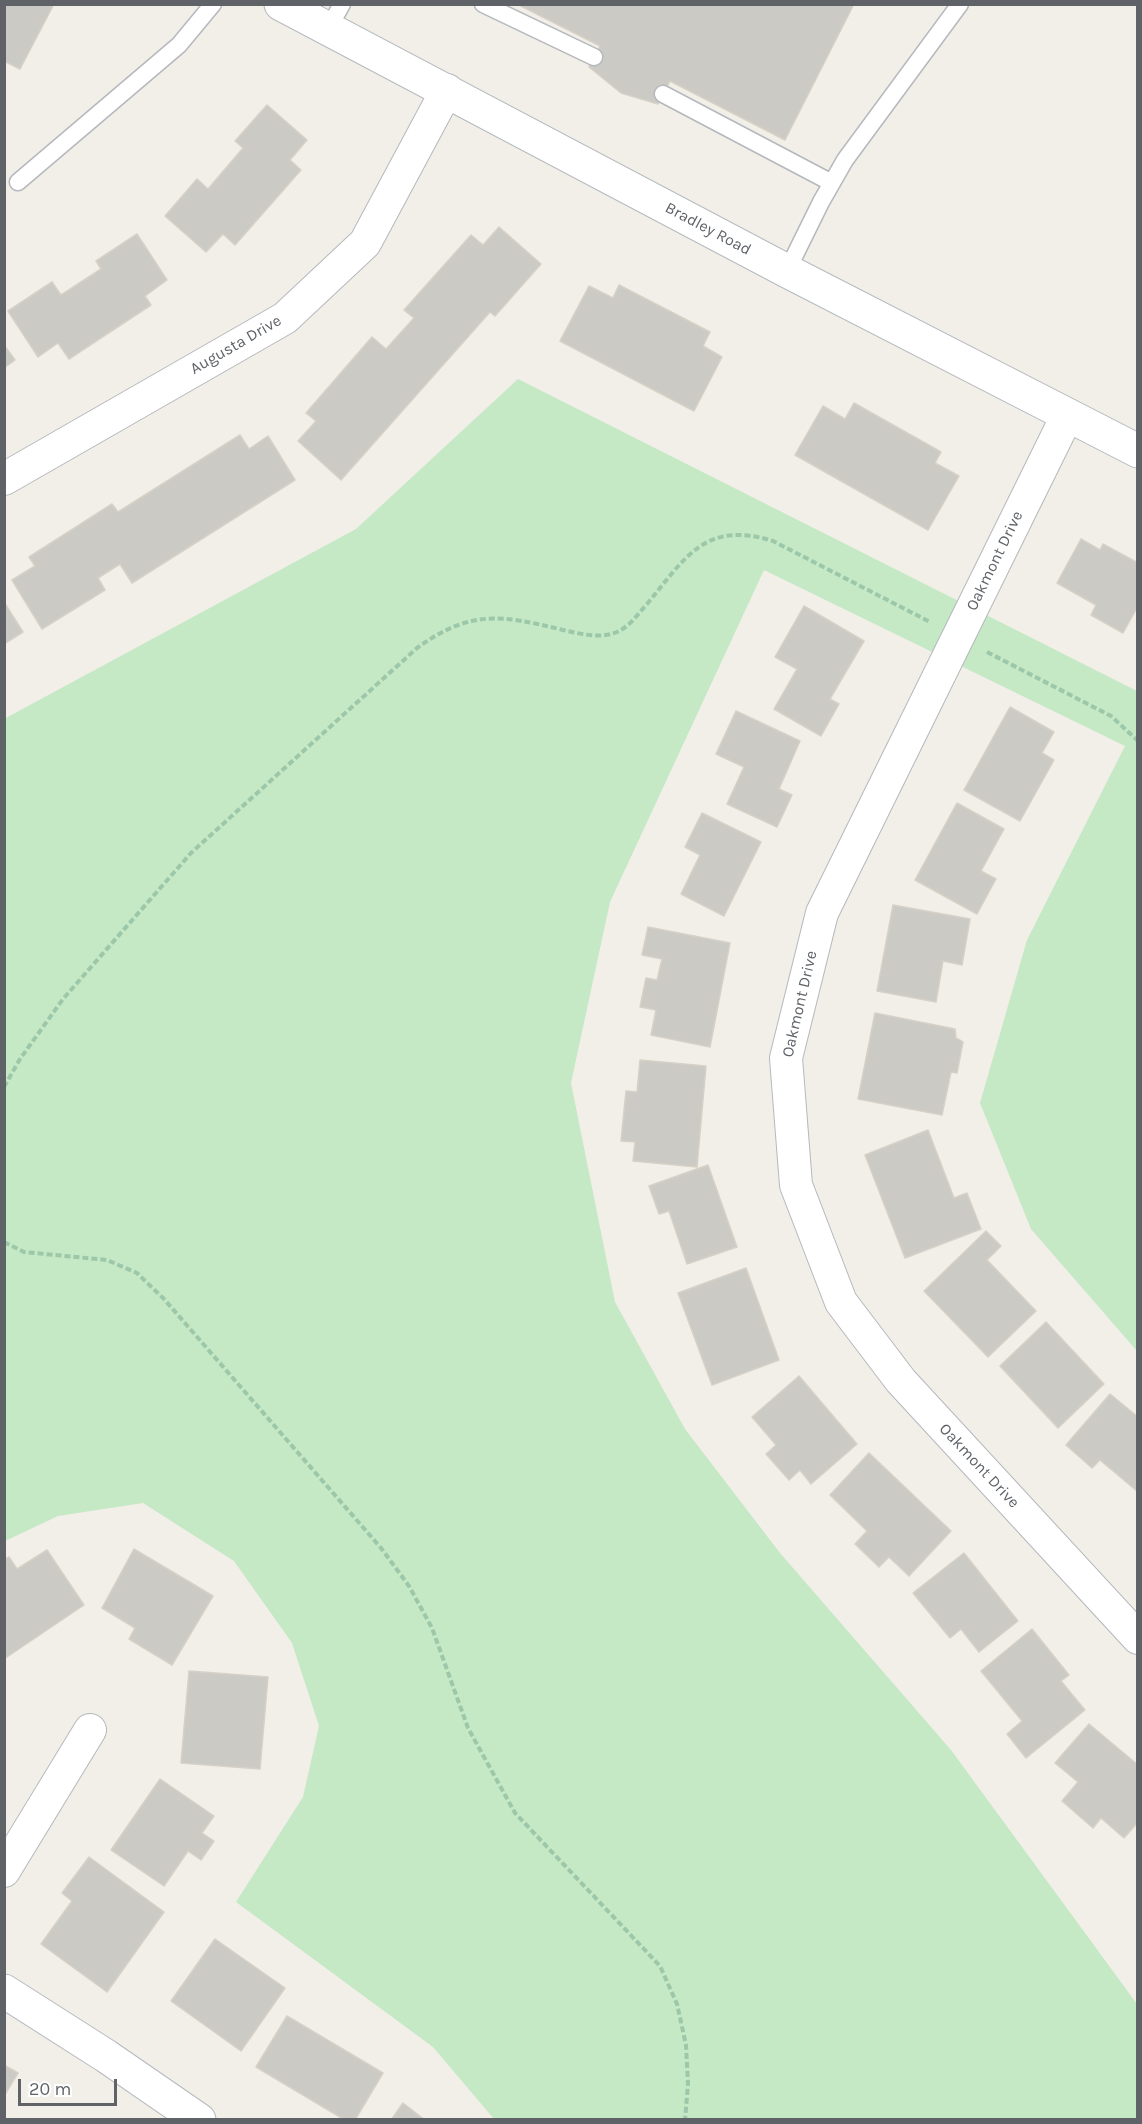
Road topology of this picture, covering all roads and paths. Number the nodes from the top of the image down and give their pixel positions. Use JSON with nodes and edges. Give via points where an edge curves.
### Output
{"nodes":[{"id":1,"x":213,"y":4,"type":"edge"},
{"id":2,"x":281,"y":4,"type":"edge"},
{"id":3,"x":483,"y":4,"type":"edge"},
{"id":4,"x":960,"y":4,"type":"edge"},
{"id":5,"x":335,"y":17,"type":"edge"},
{"id":6,"x":594,"y":57,"type":"dead end"},
{"id":7,"x":447,"y":90,"type":"junction"},
{"id":8,"x":663,"y":94,"type":"dead end"},
{"id":9,"x":18,"y":182,"type":"dead end"},
{"id":10,"x":832,"y":183,"type":"junction"},
{"id":11,"x":787,"y":271,"type":"junction"},
{"id":12,"x":1067,"y":416,"type":"junction"},
{"id":13,"x":1137,"y":451,"type":"edge"},
{"id":14,"x":4,"y":479,"type":"edge"},
{"id":15,"x":958,"y":637,"type":"junction"},
{"id":16,"x":1137,"y":741,"type":"edge"},
{"id":17,"x":4,"y":1087,"type":"edge"},
{"id":18,"x":4,"y":1242,"type":"edge"},
{"id":19,"x":1137,"y":1638,"type":"edge"},
{"id":20,"x":90,"y":1730,"type":"dead end"},
{"id":21,"x":4,"y":1871,"type":"edge"},
{"id":22,"x":4,"y":1991,"type":"edge"},
{"id":23,"x":199,"y":2120,"type":"edge"},
{"id":24,"x":684,"y":2120,"type":"edge"}],
"edges":[{"from":1,"to":9,"type":"lane","via":[[179,45]]},
{"from":2,"to":5,"type":"street","name":"Bradley Road"},
{"from":3,"to":6,"type":"lane"},
{"from":4,"to":10,"type":"lane"},
{"from":5,"to":7,"type":"street","name":"Bradley Road"},
{"from":7,"to":11,"type":"street","name":"Bradley Road"},
{"from":7,"to":14,"type":"street","name":"Augusta Drive","via":[[365,243],[285,318]]},
{"from":8,"to":10,"type":"lane"},
{"from":10,"to":11,"type":"lane"},
{"from":11,"to":12,"type":"street","name":"Bradley Road"},
{"from":12,"to":13,"type":"street","name":"Bradley Road"},
{"from":12,"to":15,"type":"street","name":"Oakmont Drive"},
{"from":15,"to":16,"type":"path","via":[[1111,716]]},
{"from":15,"to":17,"type":"path","via":[[773,541],[748,533],[700,544],[619,631],[601,636],[581,634],[514,618],[456,624],[417,648],[190,853],[63,999]]},
{"from":15,"to":19,"type":"street","name":"Oakmont Drive","via":[[822,913],[786,1058],[796,1185],[842,1302],[855,1320],[901,1381]]},
{"from":18,"to":24,"type":"path","via":[[24,1252],[107,1260],[137,1273],[381,1548],[409,1586],[432,1628],[468,1728],[516,1813],[660,1966],[677,2004],[686,2045],[688,2084]]},
{"from":20,"to":21,"type":"street"},
{"from":22,"to":23,"type":"street"}]}
